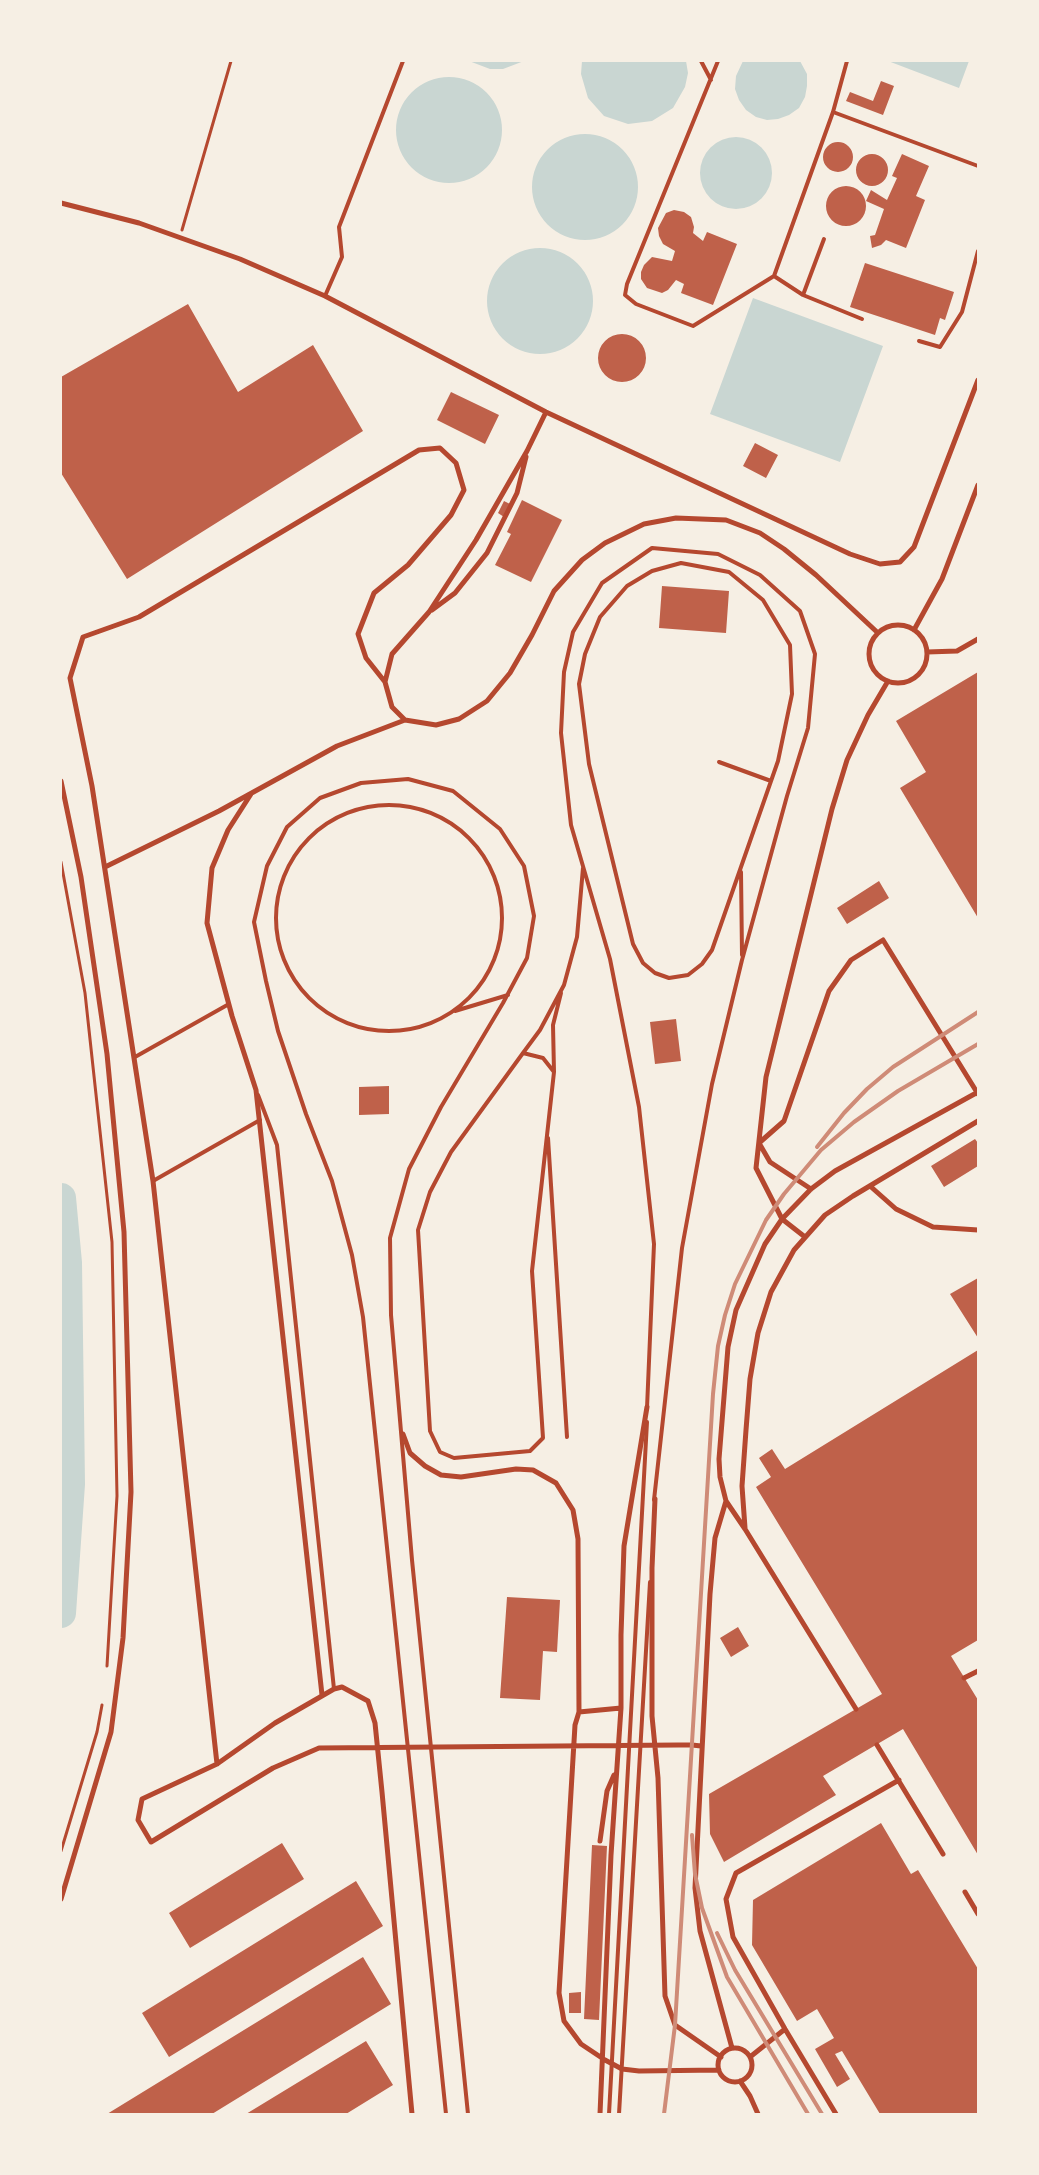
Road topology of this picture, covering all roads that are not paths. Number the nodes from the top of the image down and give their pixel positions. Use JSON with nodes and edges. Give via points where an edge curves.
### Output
{"nodes":[{"id":1,"x":403,"y":61,"type":"edge"},
{"id":2,"x":701,"y":61,"type":"edge"},
{"id":3,"x":718,"y":61,"type":"edge"},
{"id":4,"x":847,"y":61,"type":"edge"},
{"id":5,"x":711,"y":80,"type":"junction"},
{"id":6,"x":833,"y":112,"type":"junction"},
{"id":7,"x":978,"y":166,"type":"edge"},
{"id":8,"x":61,"y":203,"type":"edge"},
{"id":9,"x":824,"y":239,"type":"dead end"},
{"id":10,"x":978,"y":251,"type":"edge"},
{"id":11,"x":774,"y":276,"type":"junction"},
{"id":12,"x":803,"y":295,"type":"junction"},
{"id":13,"x":325,"y":296,"type":"junction"},
{"id":14,"x":862,"y":320,"type":"dead end"},
{"id":15,"x":919,"y":341,"type":"dead end"},
{"id":16,"x":978,"y":380,"type":"edge"},
{"id":17,"x":546,"y":412,"type":"junction"},
{"id":18,"x":527,"y":450,"type":"junction"},
{"id":19,"x":978,"y":485,"type":"edge"},
{"id":20,"x":429,"y":612,"type":"junction"},
{"id":21,"x":914,"y":630,"type":"junction"},
{"id":22,"x":878,"y":633,"type":"junction"},
{"id":23,"x":978,"y":639,"type":"edge"},
{"id":24,"x":927,"y":652,"type":"junction"},
{"id":25,"x":888,"y":681,"type":"junction"},
{"id":26,"x":385,"y":682,"type":"junction"},
{"id":27,"x":405,"y":720,"type":"junction"},
{"id":28,"x":720,"y":762,"type":"dead end"},
{"id":29,"x":61,"y":781,"type":"edge"},
{"id":30,"x":771,"y":781,"type":"junction"},
{"id":31,"x":251,"y":794,"type":"junction"},
{"id":32,"x":583,"y":866,"type":"junction"},
{"id":33,"x":105,"y":867,"type":"junction"},
{"id":34,"x":741,"y":868,"type":"junction"},
{"id":35,"x":742,"y":960,"type":"junction"},
{"id":36,"x":564,"y":985,"type":"junction"},
{"id":37,"x":508,"y":995,"type":"junction"},
{"id":38,"x":229,"y":1004,"type":"junction"},
{"id":39,"x":453,"y":1012,"type":"junction"},
{"id":40,"x":523,"y":1053,"type":"junction"},
{"id":41,"x":135,"y":1057,"type":"junction"},
{"id":42,"x":554,"y":1072,"type":"junction"},
{"id":43,"x":256,"y":1090,"type":"junction"},
{"id":44,"x":977,"y":1093,"type":"edge"},
{"id":45,"x":260,"y":1120,"type":"junction"},
{"id":46,"x":978,"y":1121,"type":"edge"},
{"id":47,"x":547,"y":1123,"type":"junction"},
{"id":48,"x":758,"y":1143,"type":"junction"},
{"id":49,"x":153,"y":1181,"type":"junction"},
{"id":50,"x":870,"y":1186,"type":"junction"},
{"id":51,"x":811,"y":1189,"type":"junction"},
{"id":52,"x":782,"y":1220,"type":"junction"},
{"id":53,"x":978,"y":1230,"type":"edge"},
{"id":54,"x":805,"y":1237,"type":"junction"},
{"id":55,"x":648,"y":1407,"type":"junction"},
{"id":56,"x":403,"y":1434,"type":"junction"},
{"id":57,"x":567,"y":1437,"type":"dead end"},
{"id":58,"x":654,"y":1498,"type":"junction"},
{"id":59,"x":726,"y":1501,"type":"junction"},
{"id":60,"x":745,"y":1529,"type":"junction"},
{"id":61,"x":978,"y":1671,"type":"edge"},
{"id":62,"x":964,"y":1678,"type":"dead end"},
{"id":63,"x":334,"y":1689,"type":"junction"},
{"id":64,"x":322,"y":1695,"type":"junction"},
{"id":65,"x":621,"y":1708,"type":"junction"},
{"id":66,"x":856,"y":1709,"type":"dead end"},
{"id":67,"x":579,"y":1712,"type":"junction"},
{"id":68,"x":877,"y":1745,"type":"dead end"},
{"id":69,"x":701,"y":1746,"type":"junction"},
{"id":70,"x":217,"y":1764,"type":"junction"},
{"id":71,"x":616,"y":1770,"type":"junction"},
{"id":72,"x":899,"y":1780,"type":"junction"},
{"id":73,"x":600,"y":1841,"type":"dead end"},
{"id":74,"x":943,"y":1854,"type":"dead end"},
{"id":75,"x":965,"y":1892,"type":"dead end"},
{"id":76,"x":61,"y":1899,"type":"edge"},
{"id":77,"x":978,"y":1914,"type":"edge"},
{"id":78,"x":785,"y":2029,"type":"junction"},
{"id":79,"x":732,"y":2048,"type":"junction"},
{"id":80,"x":720,"y":2057,"type":"junction"},
{"id":81,"x":750,"y":2057,"type":"junction"},
{"id":82,"x":719,"y":2070,"type":"junction"},
{"id":83,"x":740,"y":2081,"type":"junction"},
{"id":84,"x":412,"y":2114,"type":"edge"},
{"id":85,"x":446,"y":2114,"type":"edge"},
{"id":86,"x":468,"y":2114,"type":"edge"},
{"id":87,"x":600,"y":2114,"type":"edge"},
{"id":88,"x":609,"y":2114,"type":"edge"},
{"id":89,"x":619,"y":2114,"type":"edge"},
{"id":90,"x":758,"y":2114,"type":"edge"},
{"id":91,"x":836,"y":2114,"type":"edge"}],
"edges":[{"from":1,"to":13,"type":"lane","via":[[339,227],[342,257]]},
{"from":2,"to":5,"type":"lane"},
{"from":3,"to":5,"type":"lane"},
{"from":4,"to":6,"type":"lane"},
{"from":5,"to":11,"type":"lane","via":[[625,295],[636,304],[693,326]]},
{"from":6,"to":7,"type":"lane"},
{"from":6,"to":11,"type":"lane"},
{"from":8,"to":13,"type":"street","via":[[139,223],[240,258]]},
{"from":9,"to":12,"type":"lane"},
{"from":10,"to":15,"type":"lane","via":[[962,312],[940,347]]},
{"from":11,"to":12,"type":"lane"},
{"from":12,"to":14,"type":"lane"},
{"from":13,"to":17,"type":"street"},
{"from":16,"to":17,"type":"street","via":[[914,547],[900,562],[880,564],[850,554]]},
{"from":17,"to":18,"type":"street"},
{"from":18,"to":20,"type":"street","via":[[476,540]]},
{"from":18,"to":20,"type":"street","via":[[517,493],[487,552],[455,593]]},
{"from":19,"to":21,"type":"street","via":[[942,579]]},
{"from":20,"to":26,"type":"street","via":[[392,654]]},
{"from":21,"to":22,"type":"street","via":[[896,625]]},
{"from":21,"to":24,"type":"street","via":[[925,643]]},
{"from":22,"to":25,"type":"street","via":[[869,650],[870,660],[879,676]]},
{"from":22,"to":27,"type":"street","via":[[816,575],[760,533],[726,520],[676,518],[644,524],[605,543],[582,560],[554,591],[510,674],[487,701],[459,719],[436,725]]},
{"from":23,"to":24,"type":"street","via":[[957,651]]},
{"from":24,"to":25,"type":"street","via":[[922,670],[915,677],[906,681]]},
{"from":25,"to":48,"type":"street","via":[[847,760],[832,809],[766,1078]]},
{"from":26,"to":27,"type":"street","via":[[392,706]]},
{"from":26,"to":33,"type":"street","via":[[366,658],[358,634],[374,593],[408,565],[451,515],[464,490],[456,463],[440,448],[420,450],[139,617],[83,637],[70,678]]},
{"from":27,"to":31,"type":"street","via":[[337,746]]},
{"from":28,"to":30,"type":"lane"},
{"from":29,"to":76,"type":"street","via":[[81,878],[107,1054],[124,1232],[131,1492],[123,1638],[111,1732]]},
{"from":30,"to":34,"type":"lane"},
{"from":30,"to":34,"type":"lane","via":[[792,694],[790,645],[763,600],[729,572],[681,563],[652,571],[627,586],[600,617],[585,654],[578,684],[589,764],[634,944],[643,964],[669,978],[688,975],[702,964],[712,950]]},
{"from":31,"to":33,"type":"street"},
{"from":31,"to":38,"type":"street","via":[[228,830],[212,868],[207,923]]},
{"from":32,"to":35,"type":"lane","via":[[571,824],[561,733],[564,672],[573,632],[602,583],[652,548],[718,554],[760,575],[800,611],[816,654],[808,728]]},
{"from":32,"to":36,"type":"lane","via":[[577,937]]},
{"from":32,"to":55,"type":"lane","via":[[610,959],[639,1107],[654,1244]]},
{"from":33,"to":41,"type":"street"},
{"from":34,"to":35,"type":"lane"},
{"from":35,"to":58,"type":"lane","via":[[712,1084],[682,1248]]},
{"from":36,"to":40,"type":"lane","via":[[540,1030]]},
{"from":36,"to":42,"type":"lane","via":[[553,1025]]},
{"from":37,"to":39,"type":"lane"},
{"from":37,"to":56,"type":"lane","via":[[441,1107],[409,1168],[390,1238],[391,1315]]},
{"from":37,"to":85,"type":"lane","via":[[527,958],[534,916],[524,866],[500,829],[453,791],[408,779],[361,783],[320,798],[287,827],[267,866],[254,922],[278,1031],[332,1181],[352,1255],[363,1317]]},
{"from":38,"to":41,"type":"lane"},
{"from":38,"to":43,"type":"street"},
{"from":39,"to":39,"type":"lane","via":[[420,1027],[384,1031],[366,1028],[348,1024],[316,1005],[292,978],[278,944],[276,907],[285,872],[305,841],[334,818],[370,806],[408,806],[444,818],[474,842],[494,875],[502,912],[498,950],[481,985]]},
{"from":40,"to":42,"type":"lane","via":[[543,1058]]},
{"from":40,"to":47,"type":"lane","via":[[451,1152],[430,1192],[418,1230],[430,1431],[440,1452],[454,1458],[530,1451],[543,1438],[532,1271]]},
{"from":41,"to":49,"type":"street"},
{"from":42,"to":47,"type":"lane"},
{"from":43,"to":45,"type":"street"},
{"from":43,"to":63,"type":"lane","via":[[277,1145]]},
{"from":44,"to":48,"type":"street","via":[[883,940],[851,960],[830,991],[784,1121]]},
{"from":44,"to":51,"type":"street","via":[[835,1172]]},
{"from":45,"to":49,"type":"lane"},
{"from":45,"to":64,"type":"street"},
{"from":46,"to":50,"type":"street"},
{"from":47,"to":57,"type":"lane"},
{"from":48,"to":51,"type":"street","via":[[770,1162]]},
{"from":48,"to":52,"type":"street","via":[[756,1168]]},
{"from":49,"to":70,"type":"street"},
{"from":50,"to":53,"type":"street","via":[[896,1209],[933,1227]]},
{"from":50,"to":54,"type":"street","via":[[826,1214]]},
{"from":51,"to":52,"type":"street"},
{"from":52,"to":54,"type":"street"},
{"from":52,"to":59,"type":"street","via":[[765,1244],[751,1274],[736,1310],[728,1347],[719,1459]]},
{"from":54,"to":60,"type":"street","via":[[794,1250],[771,1292],[758,1333],[745,1440],[742,1486]]},
{"from":55,"to":65,"type":"street","via":[[624,1546]]},
{"from":55,"to":88,"type":"lane"},
{"from":56,"to":67,"type":"street","via":[[410,1454],[441,1475],[461,1477],[516,1469],[533,1470],[556,1483],[573,1510],[578,1539]]},
{"from":56,"to":86,"type":"lane","via":[[414,1580]]},
{"from":58,"to":80,"type":"street","via":[[652,1716],[658,1778],[665,1996],[675,2025]]},
{"from":58,"to":89,"type":"lane"},
{"from":59,"to":60,"type":"street"},
{"from":59,"to":69,"type":"street","via":[[715,1538]]},
{"from":60,"to":66,"type":"street"},
{"from":61,"to":62,"type":"street"},
{"from":63,"to":64,"type":"street"},
{"from":63,"to":84,"type":"street","via":[[342,1688],[368,1701],[375,1723]]},
{"from":64,"to":70,"type":"street","via":[[274,1723]]},
{"from":65,"to":67,"type":"street"},
{"from":65,"to":71,"type":"street"},
{"from":67,"to":82,"type":"street","via":[[575,1725],[559,1993],[564,2021],[581,2044],[622,2068],[639,2071]]},
{"from":68,"to":72,"type":"street"},
{"from":69,"to":70,"type":"street","via":[[319,1748],[273,1768],[151,1842],[138,1820],[142,1799]]},
{"from":69,"to":79,"type":"street","via":[[696,1896],[700,1931]]},
{"from":71,"to":73,"type":"street","via":[[608,1791]]},
{"from":71,"to":87,"type":"street"},
{"from":72,"to":74,"type":"street"},
{"from":72,"to":78,"type":"street","via":[[736,1873],[726,1899],[733,1936]]},
{"from":75,"to":77,"type":"street"},
{"from":78,"to":81,"type":"street"},
{"from":78,"to":91,"type":"street"},
{"from":79,"to":80,"type":"street"},
{"from":79,"to":81,"type":"street","via":[[743,2050]]},
{"from":80,"to":82,"type":"street"},
{"from":81,"to":83,"type":"street","via":[[749,2074]]},
{"from":82,"to":83,"type":"street","via":[[730,2081]]},
{"from":83,"to":90,"type":"street"}]}
